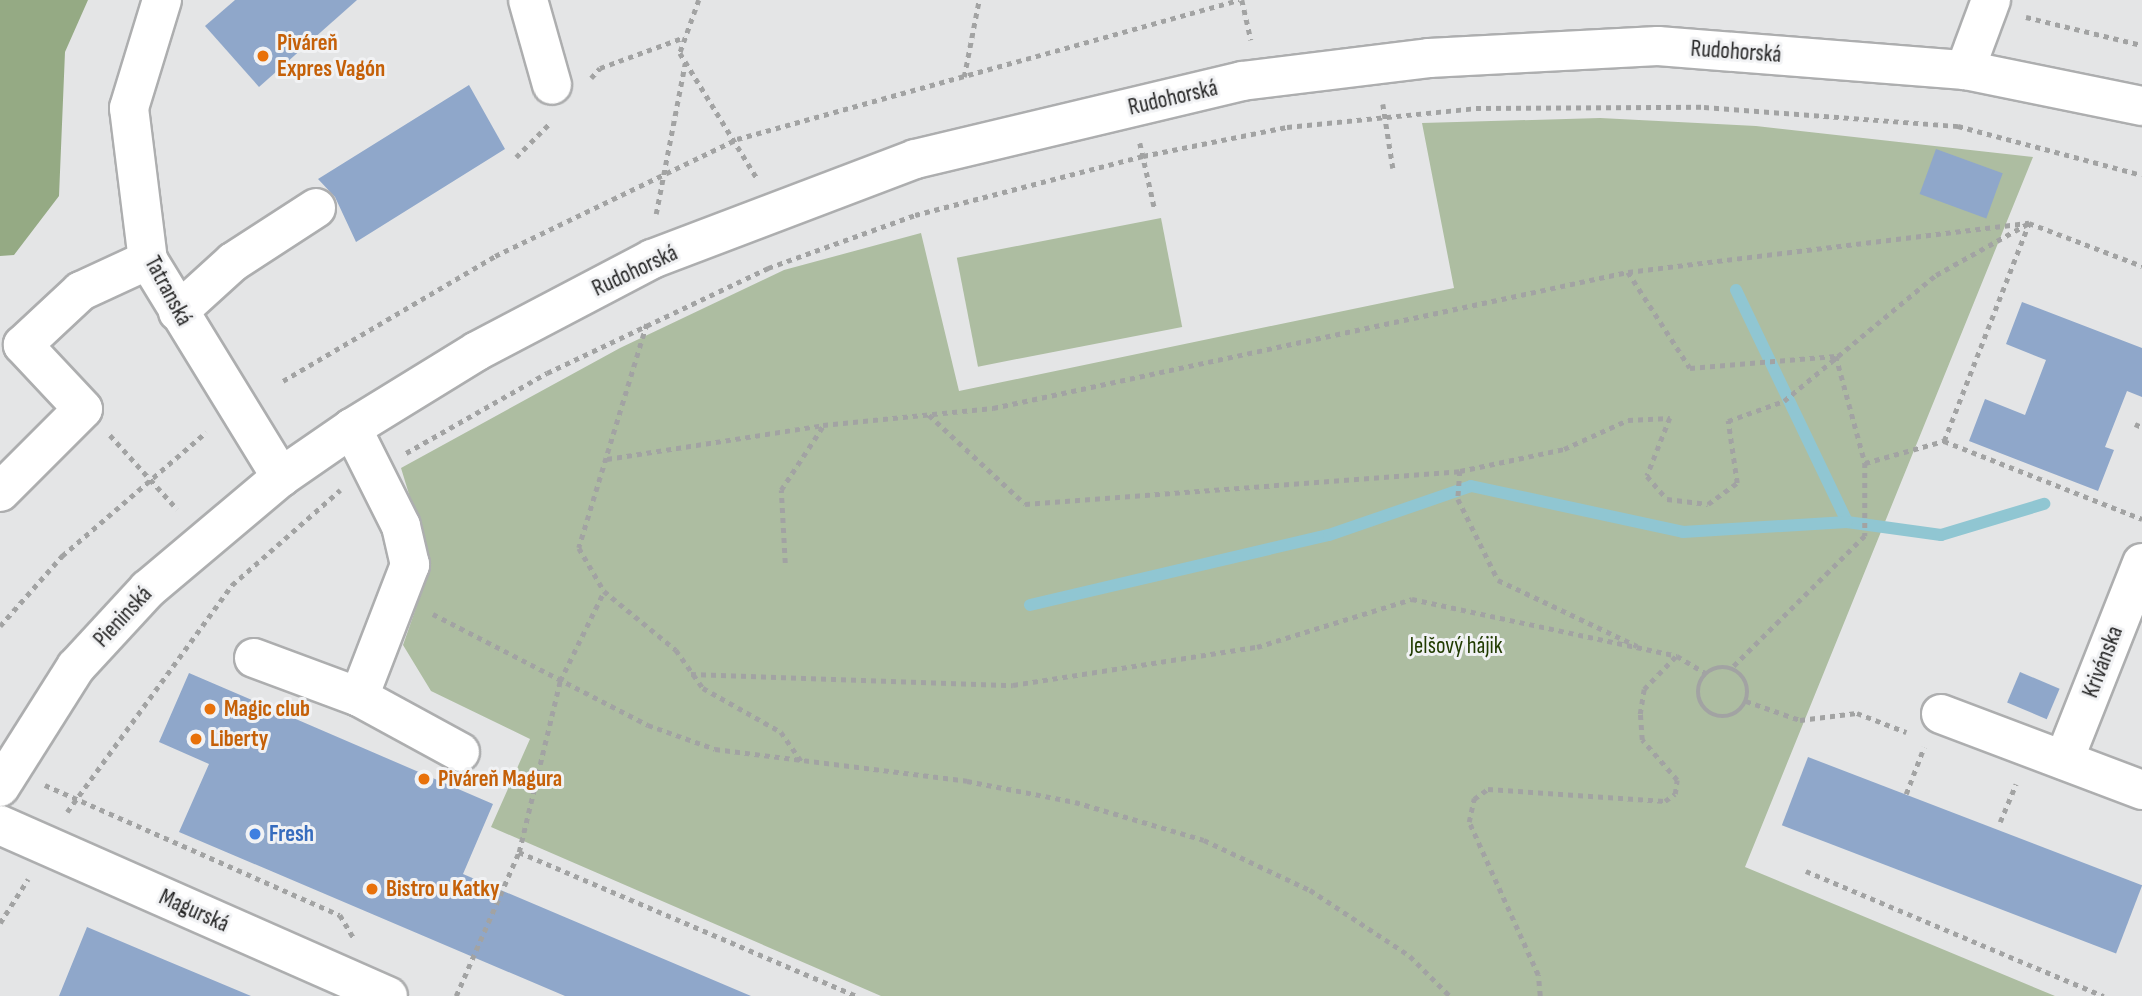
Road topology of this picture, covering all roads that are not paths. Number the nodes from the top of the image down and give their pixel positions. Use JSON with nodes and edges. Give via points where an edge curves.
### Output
{"nodes":[{"id":1,"x":162,"y":0,"type":"edge"},
{"id":2,"x":528,"y":0,"type":"edge"},
{"id":3,"x":1989,"y":4,"type":"edge"},
{"id":4,"x":1965,"y":70,"type":"junction"},
{"id":5,"x":552,"y":85,"type":"dead end"},
{"id":6,"x":2142,"y":106,"type":"edge"},
{"id":7,"x":316,"y":208,"type":"dead end"},
{"id":8,"x":148,"y":260,"type":"junction"},
{"id":9,"x":178,"y":312,"type":"junction"},
{"id":10,"x":11,"y":356,"type":"edge"},
{"id":11,"x":352,"y":428,"type":"junction"},
{"id":12,"x":281,"y":477,"type":"junction"},
{"id":13,"x":0,"y":492,"type":"edge"},
{"id":14,"x":2142,"y":563,"type":"edge"},
{"id":15,"x":254,"y":658,"type":"dead end"},
{"id":16,"x":359,"y":697,"type":"junction"},
{"id":17,"x":1941,"y":714,"type":"dead end"},
{"id":18,"x":460,"y":752,"type":"dead end"},
{"id":19,"x":2064,"y":761,"type":"junction"},
{"id":20,"x":0,"y":787,"type":"edge"},
{"id":21,"x":2142,"y":790,"type":"edge"},
{"id":22,"x":0,"y":825,"type":"edge"},
{"id":23,"x":388,"y":996,"type":"edge"}],
"edges":[{"from":1,"to":8,"type":"street","name":"Tatranská","via":[[129,108]]},
{"from":2,"to":5,"type":"street"},
{"from":3,"to":4,"type":"street"},
{"from":4,"to":6,"type":"street","name":"Rudohorská"},
{"from":4,"to":11,"type":"street","name":"Rudohorská","via":[[1658,46],[1430,58],[1242,81],[915,159],[652,260],[477,351]]},
{"from":7,"to":9,"type":"street","via":[[233,262]]},
{"from":8,"to":9,"type":"street","name":"Tatranská"},
{"from":8,"to":10,"type":"street","via":[[81,291]]},
{"from":9,"to":12,"type":"street","name":"Tatranská"},
{"from":10,"to":13,"type":"street","via":[[83,409]]},
{"from":11,"to":12,"type":"street","name":"Rudohorská"},
{"from":11,"to":16,"type":"street","via":[[401,526],[410,565],[402,597]]},
{"from":12,"to":20,"type":"street","name":"Pieninská","via":[[148,589],[76,667]]},
{"from":14,"to":19,"type":"street","name":"Krivánska"},
{"from":15,"to":16,"type":"street"},
{"from":16,"to":18,"type":"street"},
{"from":17,"to":19,"type":"street"},
{"from":19,"to":21,"type":"street"},
{"from":22,"to":23,"type":"street","name":"Magurská"}]}
